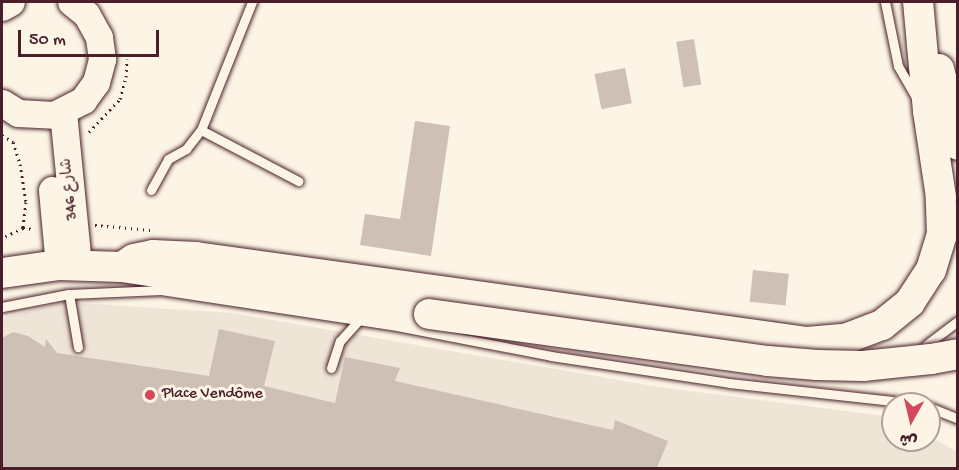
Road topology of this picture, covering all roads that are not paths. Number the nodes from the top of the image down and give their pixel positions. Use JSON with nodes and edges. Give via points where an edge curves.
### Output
{"nodes":[{"id":1,"x":11,"y":2,"type":"edge"},
{"id":2,"x":252,"y":2,"type":"edge"},
{"id":3,"x":885,"y":2,"type":"edge"},
{"id":4,"x":921,"y":2,"type":"edge"},
{"id":5,"x":2,"y":7,"type":"edge"},
{"id":6,"x":82,"y":8,"type":"edge"},
{"id":7,"x":2,"y":102,"type":"edge"},
{"id":8,"x":928,"y":111,"type":"junction"},
{"id":9,"x":54,"y":115,"type":"junction"},
{"id":10,"x":201,"y":130,"type":"junction"},
{"id":11,"x":957,"y":145,"type":"edge"},
{"id":12,"x":298,"y":181,"type":"dead end"},
{"id":13,"x":151,"y":190,"type":"dead end"},
{"id":14,"x":69,"y":265,"type":"junction"},
{"id":15,"x":122,"y":267,"type":"junction"},
{"id":16,"x":2,"y":273,"type":"edge"},
{"id":17,"x":162,"y":282,"type":"junction"},
{"id":18,"x":69,"y":294,"type":"junction"},
{"id":19,"x":252,"y":296,"type":"junction"},
{"id":20,"x":2,"y":307,"type":"edge"},
{"id":21,"x":358,"y":321,"type":"junction"},
{"id":22,"x":957,"y":321,"type":"edge"},
{"id":23,"x":926,"y":345,"type":"dead end"},
{"id":24,"x":78,"y":346,"type":"dead end"},
{"id":25,"x":957,"y":354,"type":"edge"},
{"id":26,"x":331,"y":368,"type":"dead end"},
{"id":27,"x":881,"y":400,"type":"edge"},
{"id":28,"x":941,"y":412,"type":"edge"},
{"id":29,"x":957,"y":419,"type":"edge"}],
"edges":[{"from":1,"to":5,"type":"street"},
{"from":2,"to":10,"type":"lane"},
{"from":3,"to":8,"type":"lane","via":[[898,66]]},
{"from":4,"to":8,"type":"main road"},
{"from":4,"to":11,"type":"main road"},
{"from":6,"to":9,"type":"street","via":[[99,37],[102,59],[96,82],[83,100]]},
{"from":7,"to":9,"type":"street","via":[[18,113]]},
{"from":8,"to":15,"type":"main road","via":[[941,197],[942,235],[931,270],[910,302],[882,325],[845,339],[807,342],[196,257],[153,255],[134,259]]},
{"from":9,"to":14,"type":"street","name":"شارع 346"},
{"from":9,"to":14,"type":"street","name":"شارع 346","via":[[83,224]]},
{"from":10,"to":12,"type":"lane"},
{"from":10,"to":13,"type":"lane","via":[[186,149],[168,159]]},
{"from":14,"to":15,"type":"main road"},
{"from":14,"to":16,"type":"main road"},
{"from":15,"to":17,"type":"main road"},
{"from":17,"to":18,"type":"lane"},
{"from":17,"to":19,"type":"main road"},
{"from":18,"to":20,"type":"lane"},
{"from":18,"to":24,"type":"lane"},
{"from":19,"to":21,"type":"lane"},
{"from":19,"to":25,"type":"main road","bridge":true,"via":[[817,365],[863,366]]},
{"from":21,"to":26,"type":"lane","via":[[340,341]]},
{"from":21,"to":27,"type":"lane","via":[[729,383]]},
{"from":22,"to":23,"type":"lane"},
{"from":28,"to":29,"type":"lane"}]}
